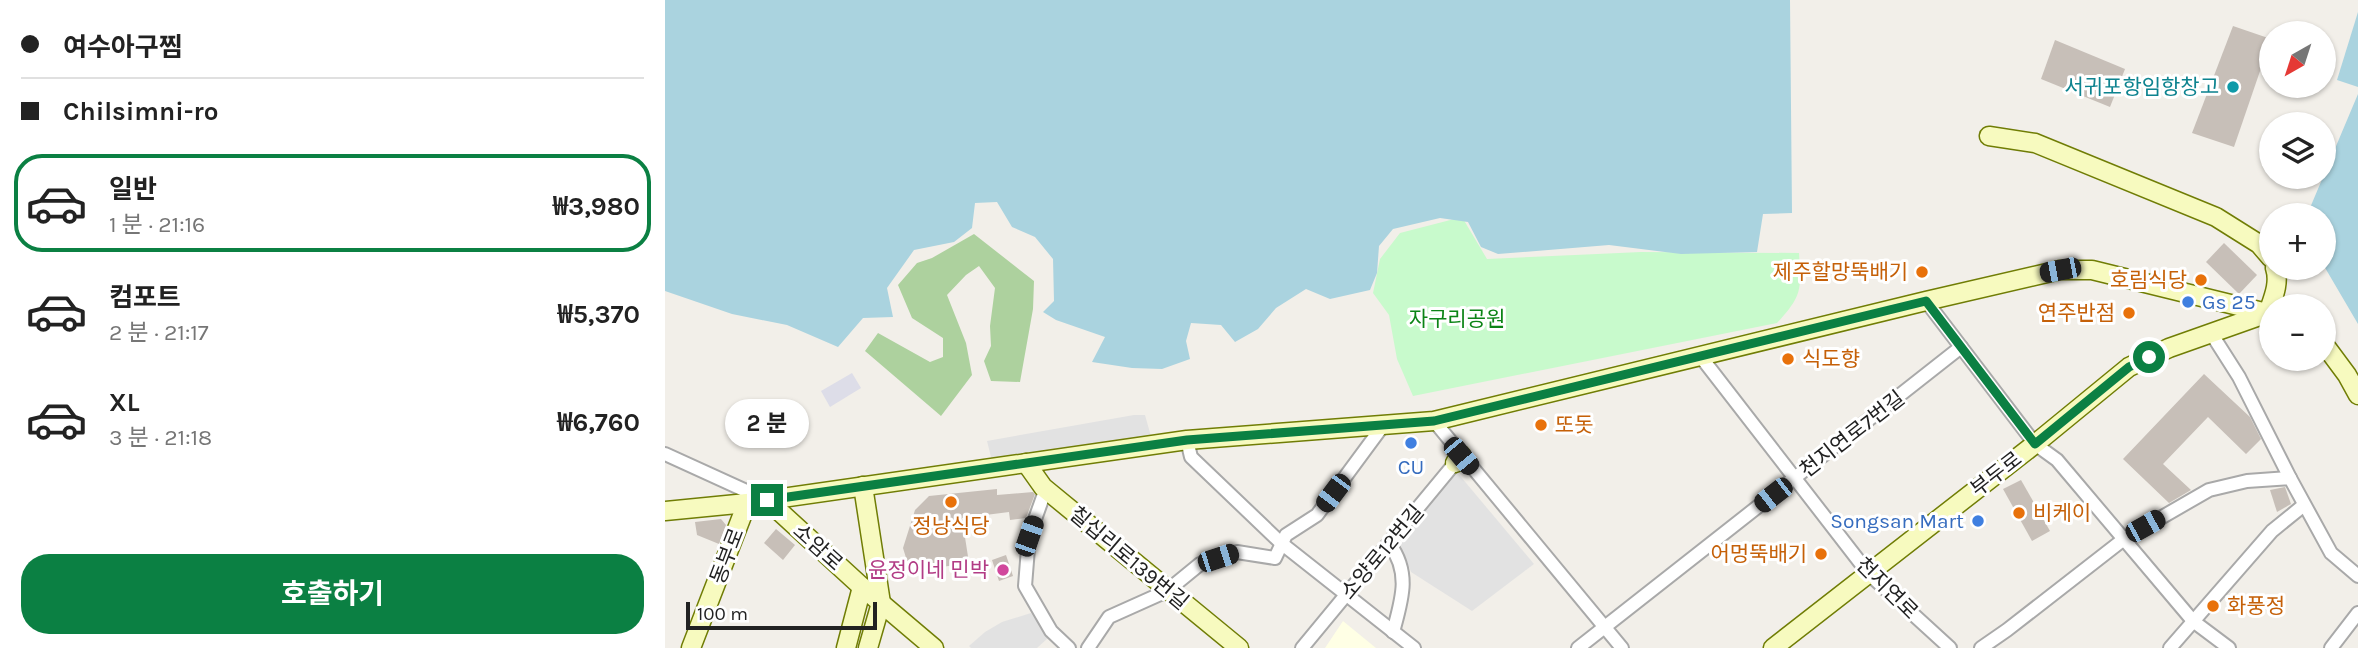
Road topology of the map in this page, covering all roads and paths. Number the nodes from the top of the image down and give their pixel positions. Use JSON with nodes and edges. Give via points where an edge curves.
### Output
{"nodes":[{"id":1,"x":1990,"y":136,"type":"dead end"},
{"id":2,"x":2259,"y":244,"type":"edge"},
{"id":3,"x":1926,"y":301,"type":"junction"},
{"id":4,"x":2259,"y":310,"type":"edge"},
{"id":5,"x":2259,"y":317,"type":"edge"},
{"id":6,"x":2211,"y":333,"type":"junction"},
{"id":7,"x":1961,"y":347,"type":"junction"},
{"id":8,"x":1701,"y":357,"type":"junction"},
{"id":9,"x":2336,"y":360,"type":"edge"},
{"id":10,"x":2358,"y":395,"type":"edge"},
{"id":11,"x":1434,"y":421,"type":"junction"},
{"id":12,"x":1383,"y":427,"type":"junction"},
{"id":13,"x":1187,"y":440,"type":"junction"},
{"id":14,"x":2035,"y":444,"type":"junction"},
{"id":15,"x":665,"y":454,"type":"edge"},
{"id":16,"x":1458,"y":459,"type":"junction"},
{"id":17,"x":1026,"y":463,"type":"junction"},
{"id":18,"x":1794,"y":478,"type":"junction"},
{"id":19,"x":2290,"y":478,"type":"junction"},
{"id":20,"x":863,"y":486,"type":"junction"},
{"id":21,"x":1047,"y":490,"type":"junction"},
{"id":22,"x":767,"y":500,"type":"junction"},
{"id":23,"x":747,"y":503,"type":"junction"},
{"id":24,"x":2304,"y":505,"type":"junction"},
{"id":25,"x":665,"y":511,"type":"edge"},
{"id":26,"x":2124,"y":539,"type":"junction"},
{"id":27,"x":1281,"y":543,"type":"junction"},
{"id":28,"x":1389,"y":543,"type":"junction"},
{"id":29,"x":1869,"y":574,"type":"junction"},
{"id":30,"x":2358,"y":576,"type":"edge"},
{"id":31,"x":862,"y":587,"type":"junction"},
{"id":32,"x":1167,"y":591,"type":"junction"},
{"id":33,"x":1346,"y":595,"type":"junction"},
{"id":34,"x":881,"y":603,"type":"junction"},
{"id":35,"x":2358,"y":613,"type":"edge"},
{"id":36,"x":2193,"y":621,"type":"junction"},
{"id":37,"x":1603,"y":627,"type":"junction"},
{"id":38,"x":1393,"y":632,"type":"junction"},
{"id":39,"x":691,"y":648,"type":"edge"},
{"id":40,"x":846,"y":648,"type":"edge"},
{"id":41,"x":867,"y":648,"type":"edge"},
{"id":42,"x":934,"y":648,"type":"edge"},
{"id":43,"x":1069,"y":648,"type":"edge"},
{"id":44,"x":1089,"y":648,"type":"edge"},
{"id":45,"x":1238,"y":648,"type":"edge"},
{"id":46,"x":1302,"y":648,"type":"edge"},
{"id":47,"x":1415,"y":648,"type":"edge"},
{"id":48,"x":1578,"y":648,"type":"edge"},
{"id":49,"x":1622,"y":648,"type":"edge"},
{"id":50,"x":1773,"y":648,"type":"edge"},
{"id":51,"x":1950,"y":648,"type":"edge"},
{"id":52,"x":1981,"y":648,"type":"edge"},
{"id":53,"x":2170,"y":648,"type":"edge"},
{"id":54,"x":2229,"y":648,"type":"edge"},
{"id":55,"x":2331,"y":648,"type":"edge"}],
"edges":[{"from":1,"to":2,"type":"street","via":[[2035,143],[2206,212]]},
{"from":3,"to":4,"type":"street","via":[[2060,270],[2092,270]]},
{"from":3,"to":7,"type":"street"},
{"from":3,"to":8,"type":"street"},
{"from":5,"to":6,"type":"street","name":"부두로"},
{"from":6,"to":14,"type":"street","name":"부두로","via":[[2129,367]]},
{"from":6,"to":19,"type":"street","via":[[2239,377]]},
{"from":7,"to":14,"type":"street"},
{"from":7,"to":18,"type":"street","name":"천지연로7번길"},
{"from":8,"to":11,"type":"street"},
{"from":8,"to":18,"type":"street","name":"천지연로"},
{"from":9,"to":10,"type":"street"},
{"from":11,"to":12,"type":"street"},
{"from":11,"to":16,"type":"street"},
{"from":12,"to":13,"type":"street"},
{"from":12,"to":27,"type":"street","via":[[1317,515]]},
{"from":13,"to":17,"type":"street"},
{"from":13,"to":27,"type":"street","via":[[1191,457]]},
{"from":14,"to":26,"type":"street","via":[[2057,460]]},
{"from":14,"to":29,"type":"street","name":"부두로"},
{"from":15,"to":22,"type":"street"},
{"from":16,"to":28,"type":"street","name":"소양로12번길"},
{"from":16,"to":37,"type":"street"},
{"from":17,"to":20,"type":"street"},
{"from":17,"to":21,"type":"street","name":"칠십리로139번길"},
{"from":18,"to":29,"type":"street","name":"천지연로"},
{"from":18,"to":37,"type":"street","name":"천지연로7번길"},
{"from":19,"to":24,"type":"street"},
{"from":19,"to":26,"type":"street","via":[[2209,490]]},
{"from":20,"to":22,"type":"street"},
{"from":20,"to":34,"type":"street"},
{"from":21,"to":32,"type":"street","name":"칠십리로139번길"},
{"from":21,"to":43,"type":"street","via":[[1029,536],[1025,586],[1051,631]]},
{"from":22,"to":23,"type":"street"},
{"from":22,"to":31,"type":"street","name":"소암로"},
{"from":23,"to":25,"type":"street"},
{"from":23,"to":39,"type":"street","name":"동부로"},
{"from":24,"to":30,"type":"street","via":[[2331,552]]},
{"from":24,"to":36,"type":"street","via":[[2272,531]]},
{"from":26,"to":36,"type":"street"},
{"from":26,"to":52,"type":"street"},
{"from":27,"to":32,"type":"street","via":[[1275,558],[1237,552],[1200,564]]},
{"from":27,"to":33,"type":"street"},
{"from":28,"to":33,"type":"street","name":"소양로12번길"},
{"from":28,"to":38,"type":"street","via":[[1403,570]]},
{"from":29,"to":50,"type":"street","name":"부두로"},
{"from":29,"to":51,"type":"street","name":"천지연로"},
{"from":31,"to":34,"type":"street","name":"소암로"},
{"from":31,"to":40,"type":"street"},
{"from":32,"to":44,"type":"street","via":[[1109,618]]},
{"from":32,"to":45,"type":"street","name":"칠십리로139번길"},
{"from":33,"to":38,"type":"street"},
{"from":33,"to":46,"type":"street","name":"소양로12번길"},
{"from":34,"to":41,"type":"street"},
{"from":34,"to":42,"type":"street","name":"소암로"},
{"from":35,"to":55,"type":"street"},
{"from":36,"to":53,"type":"street"},
{"from":36,"to":54,"type":"street"},
{"from":37,"to":48,"type":"street","name":"천지연로7번길"},
{"from":37,"to":49,"type":"street"},
{"from":38,"to":47,"type":"street"}]}
